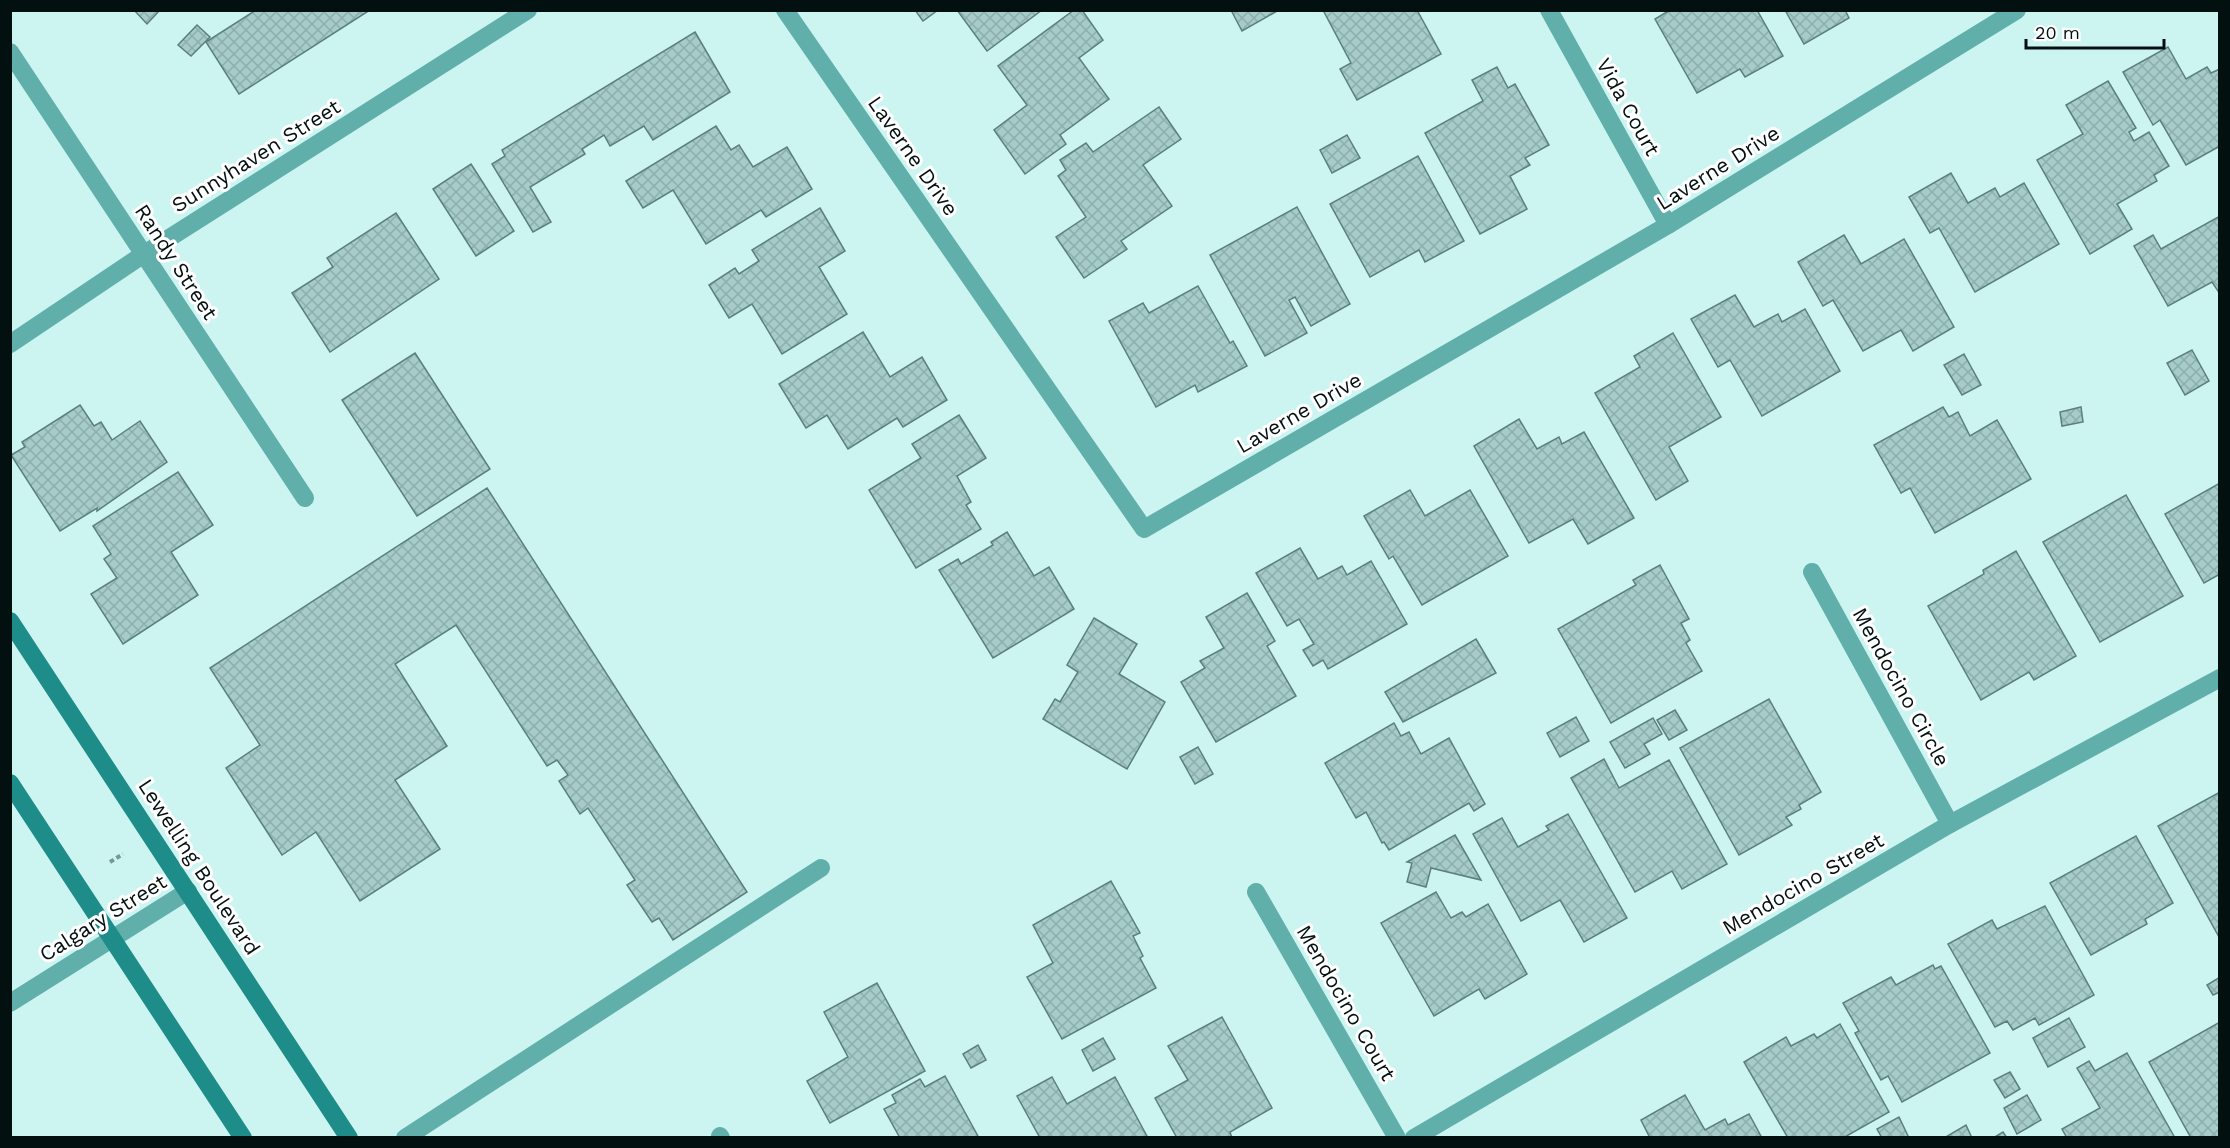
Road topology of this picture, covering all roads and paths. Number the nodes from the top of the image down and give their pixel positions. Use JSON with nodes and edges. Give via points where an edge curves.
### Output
{"nodes":[{"id":1,"x":528,"y":10,"type":"edge"},
{"id":2,"x":785,"y":10,"type":"edge"},
{"id":3,"x":1549,"y":10,"type":"edge"},
{"id":4,"x":2017,"y":10,"type":"edge"},
{"id":5,"x":10,"y":52,"type":"edge"},
{"id":6,"x":1668,"y":225,"type":"junction"},
{"id":7,"x":144,"y":254,"type":"junction"},
{"id":8,"x":10,"y":344,"type":"edge"},
{"id":9,"x":305,"y":498,"type":"dead end"},
{"id":10,"x":1812,"y":572,"type":"dead end"},
{"id":11,"x":10,"y":621,"type":"edge"},
{"id":12,"x":2220,"y":678,"type":"edge"},
{"id":13,"x":10,"y":783,"type":"edge"},
{"id":14,"x":1950,"y":824,"type":"junction"},
{"id":15,"x":821,"y":868,"type":"dead end"},
{"id":16,"x":188,"y":891,"type":"junction"},
{"id":17,"x":1256,"y":892,"type":"dead end"},
{"id":18,"x":113,"y":939,"type":"junction"},
{"id":19,"x":10,"y":1003,"type":"edge"},
{"id":20,"x":243,"y":1137,"type":"edge"},
{"id":21,"x":350,"y":1137,"type":"edge"},
{"id":22,"x":405,"y":1137,"type":"edge"},
{"id":23,"x":1397,"y":1137,"type":"edge"},
{"id":24,"x":1414,"y":1137,"type":"edge"}],
"edges":[{"from":1,"to":7,"type":"street","name":"Sunnyhaven Street"},
{"from":2,"to":6,"type":"street","name":"Laverne Drive","via":[[1144,529]]},
{"from":3,"to":6,"type":"street","name":"Vida Court"},
{"from":4,"to":6,"type":"street","name":"Laverne Drive"},
{"from":5,"to":7,"type":"street","name":"Randy Street"},
{"from":7,"to":8,"type":"street","name":"Sunnyhaven Street"},
{"from":7,"to":9,"type":"street","name":"Randy Street"},
{"from":10,"to":14,"type":"street","name":"Mendocino Circle"},
{"from":11,"to":16,"type":"main road","name":"Lewelling Boulevard"},
{"from":12,"to":14,"type":"street","name":"Mendocino Street"},
{"from":13,"to":18,"type":"main road"},
{"from":14,"to":24,"type":"street","name":"Mendocino Street"},
{"from":15,"to":22,"type":"street"},
{"from":16,"to":18,"type":"street","name":"Calgary Street"},
{"from":16,"to":21,"type":"main road","name":"Lewelling Boulevard"},
{"from":17,"to":23,"type":"street","name":"Mendocino Court"},
{"from":18,"to":19,"type":"street","name":"Calgary Street"},
{"from":18,"to":20,"type":"main road"}]}
